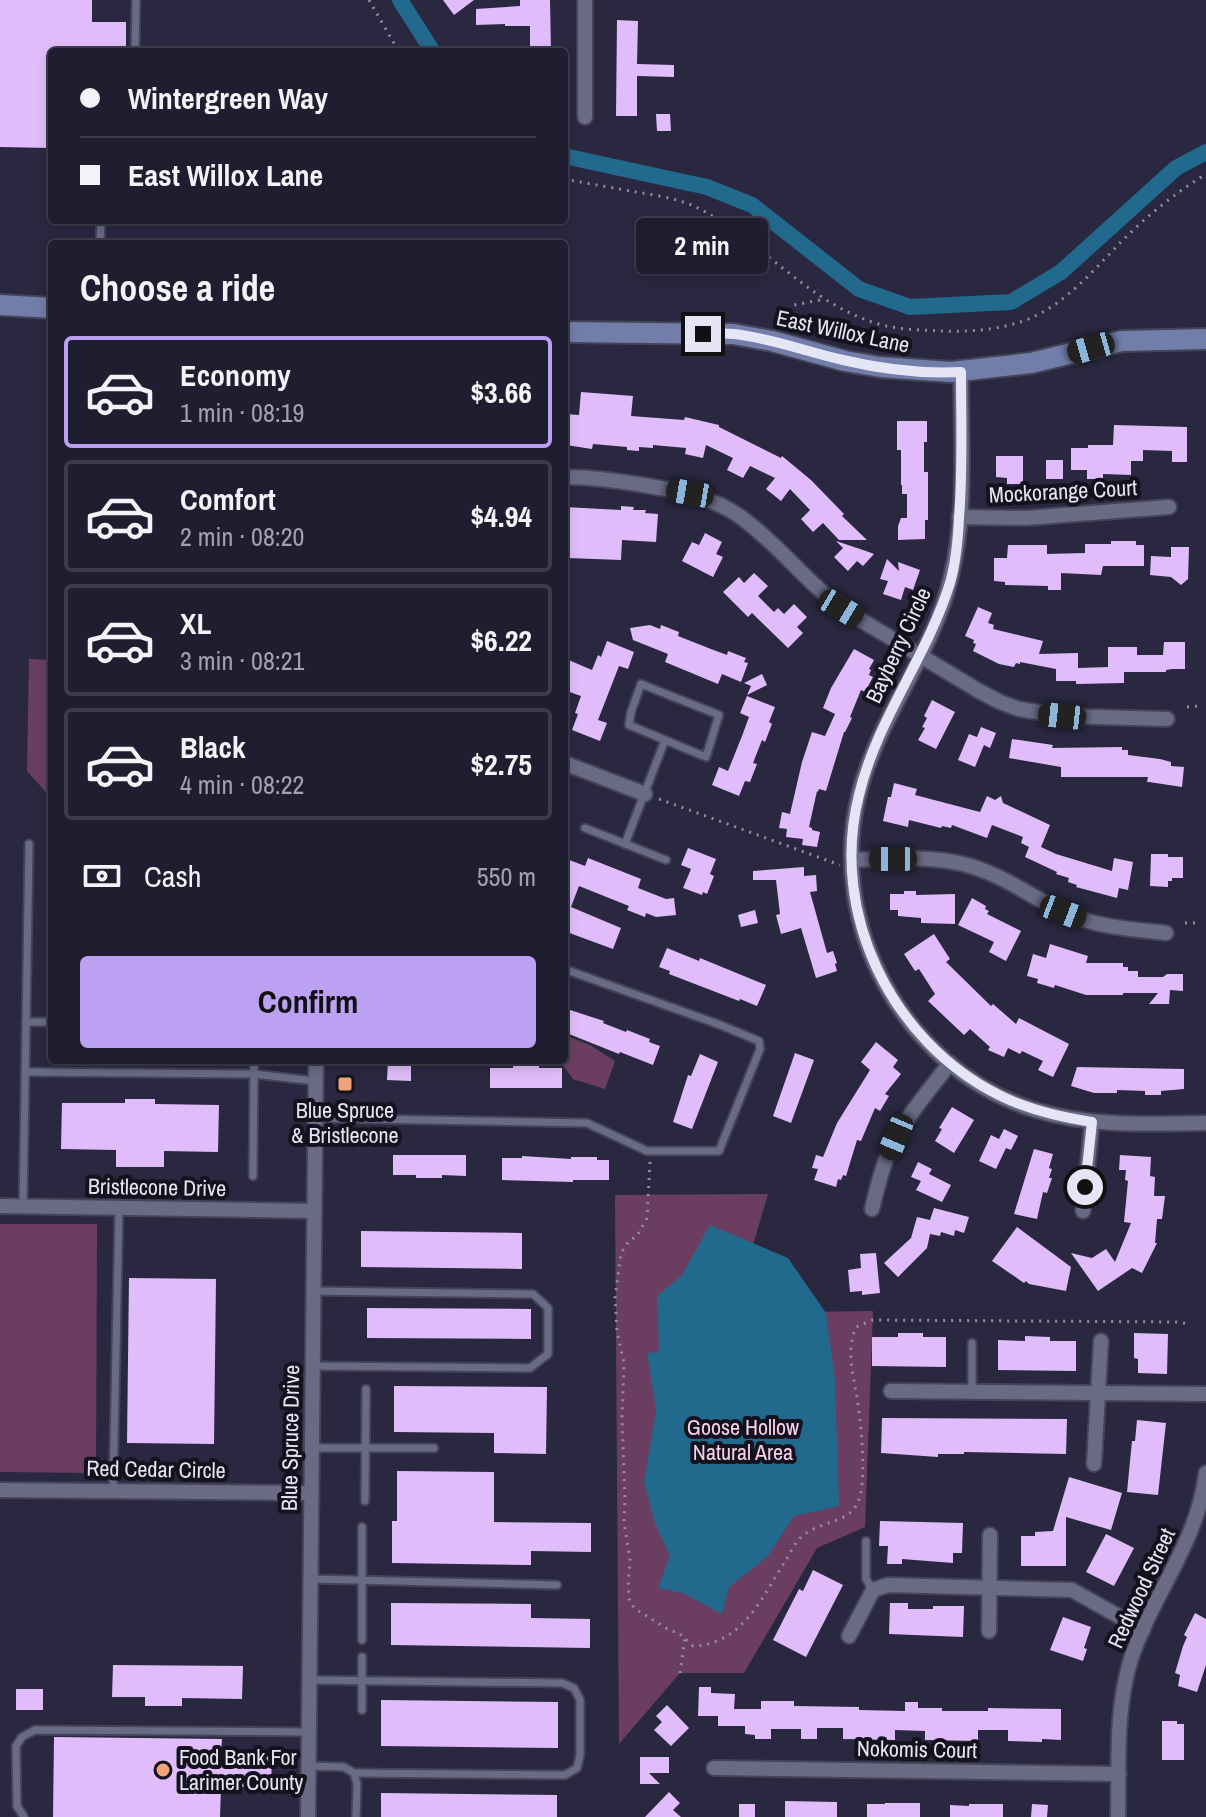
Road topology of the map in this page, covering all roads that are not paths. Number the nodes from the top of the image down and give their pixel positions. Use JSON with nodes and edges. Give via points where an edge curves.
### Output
{"nodes":[{"id":1,"x":136,"y":0,"type":"edge"},
{"id":2,"x":585,"y":0,"type":"edge"},
{"id":3,"x":135,"y":48,"type":"edge"},
{"id":4,"x":585,"y":117,"type":"dead end"},
{"id":5,"x":0,"y":305,"type":"edge"},
{"id":6,"x":48,"y":308,"type":"edge"},
{"id":7,"x":568,"y":332,"type":"edge"},
{"id":8,"x":1206,"y":339,"type":"edge"},
{"id":9,"x":961,"y":372,"type":"junction"},
{"id":10,"x":568,"y":477,"type":"edge"},
{"id":11,"x":1169,"y":507,"type":"dead end"},
{"id":12,"x":959,"y":517,"type":"junction"},
{"id":13,"x":920,"y":655,"type":"junction"},
{"id":14,"x":1167,"y":719,"type":"dead end"},
{"id":15,"x":665,"y":740,"type":"junction"},
{"id":16,"x":568,"y":765,"type":"edge"},
{"id":17,"x":645,"y":794,"type":"junction"},
{"id":18,"x":585,"y":828,"type":"dead end"},
{"id":19,"x":29,"y":844,"type":"dead end"},
{"id":20,"x":625,"y":844,"type":"junction"},
{"id":21,"x":666,"y":860,"type":"dead end"},
{"id":22,"x":852,"y":864,"type":"junction"},
{"id":23,"x":1166,"y":933,"type":"dead end"},
{"id":24,"x":568,"y":970,"type":"edge"},
{"id":25,"x":26,"y":1022,"type":"junction"},
{"id":26,"x":48,"y":1022,"type":"edge"},
{"id":27,"x":950,"y":1063,"type":"junction"},
{"id":28,"x":254,"y":1064,"type":"edge"},
{"id":29,"x":316,"y":1064,"type":"edge"},
{"id":30,"x":25,"y":1072,"type":"junction"},
{"id":31,"x":254,"y":1074,"type":"junction"},
{"id":32,"x":316,"y":1081,"type":"junction"},
{"id":33,"x":315,"y":1118,"type":"junction"},
{"id":34,"x":1092,"y":1122,"type":"junction"},
{"id":35,"x":1206,"y":1123,"type":"edge"},
{"id":36,"x":253,"y":1176,"type":"dead end"},
{"id":37,"x":0,"y":1206,"type":"edge"},
{"id":38,"x":23,"y":1207,"type":"junction"},
{"id":39,"x":119,"y":1208,"type":"junction"},
{"id":40,"x":872,"y":1209,"type":"dead end"},
{"id":41,"x":314,"y":1211,"type":"junction"},
{"id":42,"x":1083,"y":1211,"type":"dead end"},
{"id":43,"x":313,"y":1291,"type":"junction"},
{"id":44,"x":1101,"y":1341,"type":"dead end"},
{"id":45,"x":972,"y":1343,"type":"dead end"},
{"id":46,"x":313,"y":1366,"type":"junction"},
{"id":47,"x":366,"y":1389,"type":"dead end"},
{"id":48,"x":891,"y":1391,"type":"dead end"},
{"id":49,"x":972,"y":1392,"type":"junction"},
{"id":50,"x":1098,"y":1394,"type":"junction"},
{"id":51,"x":1206,"y":1394,"type":"edge"},
{"id":52,"x":312,"y":1448,"type":"junction"},
{"id":53,"x":366,"y":1448,"type":"junction"},
{"id":54,"x":434,"y":1448,"type":"dead end"},
{"id":55,"x":1094,"y":1464,"type":"dead end"},
{"id":56,"x":1206,"y":1473,"type":"edge"},
{"id":57,"x":0,"y":1490,"type":"edge"},
{"id":58,"x":113,"y":1491,"type":"junction"},
{"id":59,"x":311,"y":1493,"type":"junction"},
{"id":60,"x":365,"y":1501,"type":"dead end"},
{"id":61,"x":362,"y":1527,"type":"dead end"},
{"id":62,"x":990,"y":1535,"type":"dead end"},
{"id":63,"x":866,"y":1541,"type":"dead end"},
{"id":64,"x":310,"y":1579,"type":"junction"},
{"id":65,"x":362,"y":1581,"type":"junction"},
{"id":66,"x":557,"y":1585,"type":"dead end"},
{"id":67,"x":989,"y":1588,"type":"junction"},
{"id":68,"x":873,"y":1590,"type":"junction"},
{"id":69,"x":1143,"y":1630,"type":"junction"},
{"id":70,"x":989,"y":1631,"type":"dead end"},
{"id":71,"x":849,"y":1636,"type":"dead end"},
{"id":72,"x":362,"y":1640,"type":"dead end"},
{"id":73,"x":362,"y":1657,"type":"dead end"},
{"id":74,"x":309,"y":1680,"type":"junction"},
{"id":75,"x":362,"y":1681,"type":"junction"},
{"id":76,"x":362,"y":1710,"type":"dead end"},
{"id":77,"x":309,"y":1732,"type":"junction"},
{"id":78,"x":308,"y":1766,"type":"junction"},
{"id":79,"x":714,"y":1768,"type":"dead end"},
{"id":80,"x":354,"y":1773,"type":"junction"},
{"id":81,"x":1119,"y":1774,"type":"junction"},
{"id":82,"x":24,"y":1817,"type":"edge"},
{"id":83,"x":308,"y":1817,"type":"edge"},
{"id":84,"x":356,"y":1817,"type":"edge"},
{"id":85,"x":1118,"y":1817,"type":"edge"}],
"edges":[{"from":1,"to":3,"type":"lane"},
{"from":2,"to":4,"type":"street"},
{"from":5,"to":6,"type":"main road"},
{"from":7,"to":9,"type":"main road","name":"East Willox Lane","via":[[733,334],[880,367]]},
{"from":8,"to":9,"type":"main road","name":"East Willox Lane","via":[[1122,341],[1031,363]]},
{"from":9,"to":12,"type":"street","name":"Bayberry Circle"},
{"from":10,"to":13,"type":"street","via":[[690,493],[726,507],[833,601]]},
{"from":11,"to":12,"type":"street","name":"Mockorange Court","via":[[1026,518]]},
{"from":12,"to":13,"type":"street","name":"Bayberry Circle","via":[[950,582]]},
{"from":13,"to":14,"type":"street","via":[[1019,709],[1062,716]]},
{"from":13,"to":22,"type":"street","name":"Bayberry Circle","via":[[867,765],[854,821]]},
{"from":15,"to":15,"type":"lane","via":[[629,725],[641,684],[719,715],[706,757]]},
{"from":15,"to":17,"type":"lane"},
{"from":16,"to":17,"type":"street"},
{"from":17,"to":20,"type":"lane"},
{"from":18,"to":20,"type":"lane"},
{"from":19,"to":25,"type":"lane"},
{"from":20,"to":21,"type":"lane"},
{"from":22,"to":23,"type":"street","via":[[919,859],[962,863],[1087,921]]},
{"from":22,"to":27,"type":"street","name":"Bayberry Circle","via":[[858,916],[878,972],[914,1028]]},
{"from":24,"to":33,"type":"lane","via":[[759,1041],[719,1151],[647,1151],[587,1123]]},
{"from":25,"to":26,"type":"lane"},
{"from":25,"to":30,"type":"lane"},
{"from":27,"to":34,"type":"street","name":"Bayberry Circle","via":[[1019,1104]]},
{"from":27,"to":40,"type":"street","via":[[896,1137]]},
{"from":28,"to":31,"type":"lane"},
{"from":29,"to":32,"type":"street","name":"Blue Spruce Drive"},
{"from":30,"to":31,"type":"lane"},
{"from":30,"to":38,"type":"lane"},
{"from":31,"to":32,"type":"lane"},
{"from":31,"to":36,"type":"lane"},
{"from":32,"to":33,"type":"street","name":"Blue Spruce Drive"},
{"from":33,"to":41,"type":"street","name":"Blue Spruce Drive"},
{"from":34,"to":35,"type":"street","name":"Bayberry Circle"},
{"from":34,"to":42,"type":"street"},
{"from":37,"to":38,"type":"street","name":"Bristlecone Drive"},
{"from":38,"to":39,"type":"street","name":"Bristlecone Drive"},
{"from":39,"to":41,"type":"street","name":"Bristlecone Drive"},
{"from":39,"to":58,"type":"lane"},
{"from":41,"to":43,"type":"street","name":"Blue Spruce Drive"},
{"from":43,"to":46,"type":"street","name":"Blue Spruce Drive"},
{"from":43,"to":46,"type":"lane","via":[[533,1294],[548,1308],[548,1354],[530,1368]]},
{"from":44,"to":50,"type":"street"},
{"from":45,"to":49,"type":"lane"},
{"from":46,"to":52,"type":"street","name":"Blue Spruce Drive"},
{"from":47,"to":53,"type":"lane"},
{"from":48,"to":49,"type":"street"},
{"from":49,"to":50,"type":"street"},
{"from":50,"to":51,"type":"street"},
{"from":50,"to":55,"type":"street"},
{"from":52,"to":53,"type":"lane"},
{"from":52,"to":59,"type":"street","name":"Blue Spruce Drive"},
{"from":53,"to":54,"type":"lane"},
{"from":53,"to":60,"type":"lane"},
{"from":56,"to":69,"type":"street","name":"Redwood Street","via":[[1191,1531]]},
{"from":57,"to":58,"type":"street","name":"Red Cedar Circle"},
{"from":58,"to":59,"type":"street","name":"Red Cedar Circle"},
{"from":59,"to":64,"type":"street","name":"Blue Spruce Drive"},
{"from":61,"to":65,"type":"lane"},
{"from":62,"to":67,"type":"street"},
{"from":63,"to":68,"type":"lane","via":[[866,1579]]},
{"from":64,"to":65,"type":"lane"},
{"from":64,"to":74,"type":"street","name":"Blue Spruce Drive"},
{"from":65,"to":66,"type":"lane"},
{"from":65,"to":72,"type":"lane"},
{"from":67,"to":68,"type":"street","via":[[888,1585]]},
{"from":67,"to":69,"type":"street","via":[[1072,1590]]},
{"from":67,"to":70,"type":"street"},
{"from":68,"to":71,"type":"street"},
{"from":69,"to":81,"type":"street","name":"Redwood Street","via":[[1120,1715]]},
{"from":73,"to":75,"type":"lane"},
{"from":74,"to":75,"type":"lane"},
{"from":74,"to":77,"type":"street","name":"Blue Spruce Drive"},
{"from":75,"to":76,"type":"lane"},
{"from":75,"to":80,"type":"lane","via":[[562,1683],[574,1688],[580,1700],[580,1755],[577,1768],[565,1775]]},
{"from":77,"to":78,"type":"street","name":"Blue Spruce Drive"},
{"from":77,"to":82,"type":"lane","via":[[35,1730],[16,1746],[17,1806]]},
{"from":78,"to":80,"type":"lane","via":[[344,1767]]},
{"from":78,"to":83,"type":"street","name":"Blue Spruce Drive"},
{"from":79,"to":81,"type":"street","name":"Nokomis Court"},
{"from":80,"to":84,"type":"lane"},
{"from":81,"to":85,"type":"street","name":"Redwood Street"}]}
